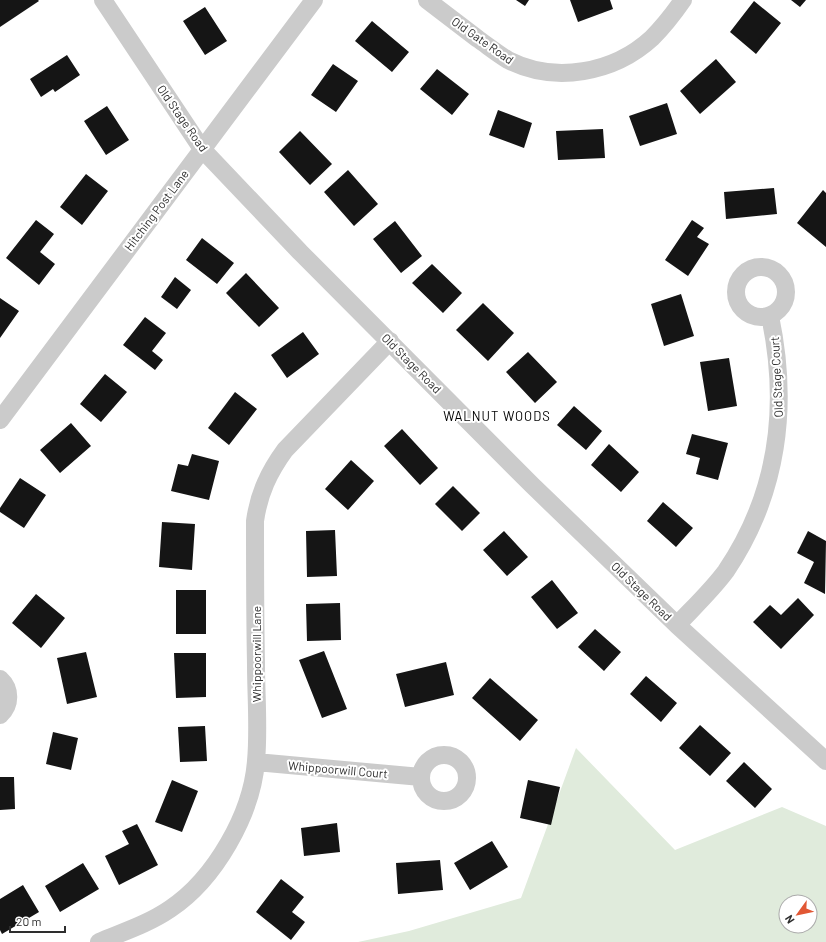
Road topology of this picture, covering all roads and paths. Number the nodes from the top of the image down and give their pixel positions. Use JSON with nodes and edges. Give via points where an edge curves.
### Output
{"nodes":[{"id":1,"x":103,"y":0,"type":"edge"},
{"id":2,"x":314,"y":0,"type":"edge"},
{"id":3,"x":428,"y":0,"type":"edge"},
{"id":4,"x":683,"y":0,"type":"edge"},
{"id":5,"x":202,"y":149,"type":"junction"},
{"id":6,"x":770,"y":316,"type":"dead end"},
{"id":7,"x":390,"y":341,"type":"junction"},
{"id":8,"x":0,"y":420,"type":"edge"},
{"id":9,"x":677,"y":625,"type":"junction"},
{"id":10,"x":0,"y":679,"type":"edge"},
{"id":11,"x":0,"y":715,"type":"edge"},
{"id":12,"x":826,"y":761,"type":"edge"},
{"id":13,"x":256,"y":762,"type":"junction"},
{"id":14,"x":421,"y":777,"type":"dead end"},
{"id":15,"x":99,"y":942,"type":"edge"}],
"edges":[{"from":1,"to":5,"type":"street","name":"Old Stage Road"},
{"from":2,"to":5,"type":"street","name":"Hitching Post Lane"},
{"from":3,"to":4,"type":"street","name":"Old Gate Road","via":[[508,59],[528,68],[564,73],[606,66],[628,56],[666,24]]},
{"from":5,"to":7,"type":"street","name":"Old Stage Road","via":[[300,252]]},
{"from":5,"to":8,"type":"street","name":"Hitching Post Lane"},
{"from":6,"to":9,"type":"street","name":"Old Stage Court","via":[[779,385],[778,429],[773,465],[762,502],[745,540],[725,572]]},
{"from":7,"to":9,"type":"street","name":"Old Stage Road","via":[[532,485]]},
{"from":7,"to":13,"type":"street","name":"Whippoorwill Lane","via":[[285,450],[263,486],[255,521]]},
{"from":9,"to":12,"type":"street","name":"Old Stage Road"},
{"from":10,"to":11,"type":"street","via":[[9,696],[8,704]]},
{"from":13,"to":14,"type":"street","name":"Whippoorwill Court"},
{"from":13,"to":15,"type":"street","name":"Whippoorwill Lane","via":[[247,802],[238,825],[224,851],[202,881],[171,909]]}]}
